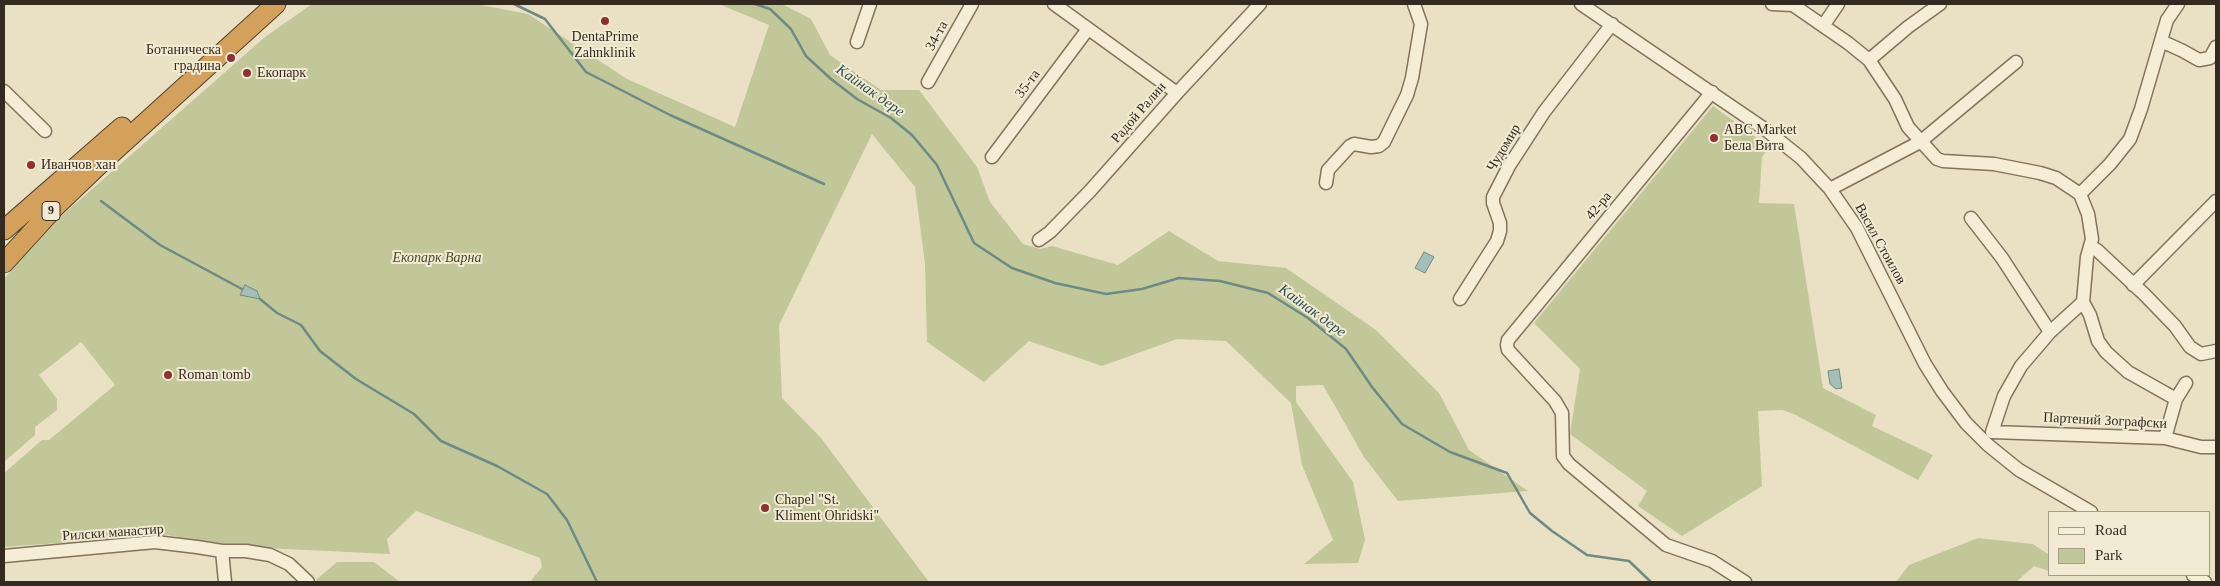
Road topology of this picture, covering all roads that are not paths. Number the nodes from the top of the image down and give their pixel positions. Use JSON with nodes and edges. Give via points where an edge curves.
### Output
{"nodes":[{"id":1,"x":259,"y":4,"type":"edge"},
{"id":2,"x":276,"y":4,"type":"edge"},
{"id":3,"x":870,"y":4,"type":"edge"},
{"id":4,"x":972,"y":4,"type":"edge"},
{"id":5,"x":1054,"y":4,"type":"edge"},
{"id":6,"x":1260,"y":4,"type":"edge"},
{"id":7,"x":1414,"y":4,"type":"edge"},
{"id":8,"x":1581,"y":4,"type":"edge"},
{"id":9,"x":1772,"y":4,"type":"edge"},
{"id":10,"x":1838,"y":4,"type":"edge"},
{"id":11,"x":1940,"y":4,"type":"edge"},
{"id":12,"x":2178,"y":4,"type":"edge"},
{"id":13,"x":1612,"y":24,"type":"junction"},
{"id":14,"x":1824,"y":26,"type":"junction"},
{"id":15,"x":1088,"y":30,"type":"junction"},
{"id":16,"x":2161,"y":41,"type":"junction"},
{"id":17,"x":857,"y":42,"type":"dead end"},
{"id":18,"x":2216,"y":49,"type":"edge"},
{"id":19,"x":1869,"y":60,"type":"junction"},
{"id":20,"x":2016,"y":62,"type":"dead end"},
{"id":21,"x":928,"y":82,"type":"dead end"},
{"id":22,"x":4,"y":91,"type":"edge"},
{"id":23,"x":1712,"y":92,"type":"junction"},
{"id":24,"x":1177,"y":93,"type":"junction"},
{"id":25,"x":45,"y":131,"type":"dead end"},
{"id":26,"x":1920,"y":142,"type":"junction"},
{"id":27,"x":992,"y":157,"type":"dead end"},
{"id":28,"x":1326,"y":184,"type":"dead end"},
{"id":29,"x":1830,"y":190,"type":"junction"},
{"id":30,"x":2080,"y":194,"type":"junction"},
{"id":31,"x":2216,"y":201,"type":"edge"},
{"id":32,"x":1971,"y":218,"type":"dead end"},
{"id":33,"x":4,"y":230,"type":"edge"},
{"id":34,"x":1040,"y":240,"type":"dead end"},
{"id":35,"x":2090,"y":246,"type":"junction"},
{"id":36,"x":4,"y":263,"type":"edge"},
{"id":37,"x":2133,"y":285,"type":"junction"},
{"id":38,"x":1460,"y":299,"type":"dead end"},
{"id":39,"x":2083,"y":302,"type":"junction"},
{"id":40,"x":2050,"y":332,"type":"junction"},
{"id":41,"x":2216,"y":351,"type":"edge"},
{"id":42,"x":2186,"y":383,"type":"dead end"},
{"id":43,"x":2176,"y":399,"type":"junction"},
{"id":44,"x":1987,"y":435,"type":"junction"},
{"id":45,"x":2165,"y":438,"type":"junction"},
{"id":46,"x":2216,"y":447,"type":"edge"},
{"id":47,"x":2089,"y":511,"type":"edge"},
{"id":48,"x":222,"y":551,"type":"junction"},
{"id":49,"x":4,"y":556,"type":"edge"},
{"id":50,"x":225,"y":582,"type":"edge"},
{"id":51,"x":308,"y":582,"type":"edge"},
{"id":52,"x":1745,"y":582,"type":"edge"}],
"edges":[{"from":1,"to":33,"type":"highway","number":"9"},
{"from":2,"to":36,"type":"highway","number":"9","via":[[74,188]]},
{"from":3,"to":17,"type":"street"},
{"from":4,"to":21,"type":"street","name":"34-та"},
{"from":5,"to":15,"type":"street"},
{"from":6,"to":24,"type":"street","name":"Радой Ралин"},
{"from":7,"to":28,"type":"street","via":[[1421,24],[1407,95],[1384,142],[1371,147],[1350,146],[1328,170]]},
{"from":8,"to":13,"type":"street","name":"Васил Стоилов"},
{"from":9,"to":14,"type":"street","via":[[1793,5]]},
{"from":10,"to":14,"type":"street"},
{"from":11,"to":19,"type":"street"},
{"from":12,"to":16,"type":"street","via":[[2167,20]]},
{"from":13,"to":23,"type":"street","name":"Васил Стоилов"},
{"from":13,"to":38,"type":"street","name":"Чудомир","via":[[1544,112],[1509,166],[1492,203],[1500,223],[1497,241]]},
{"from":14,"to":19,"type":"street"},
{"from":15,"to":24,"type":"street"},
{"from":15,"to":27,"type":"street","name":"35-та"},
{"from":16,"to":18,"type":"street","via":[[2199,60],[2210,58]]},
{"from":16,"to":30,"type":"street","via":[[2130,139]]},
{"from":19,"to":26,"type":"street"},
{"from":20,"to":26,"type":"street"},
{"from":22,"to":25,"type":"street"},
{"from":23,"to":29,"type":"street","name":"Васил Стоилов","via":[[1780,140]]},
{"from":23,"to":52,"type":"street","name":"42-ра","via":[[1508,340],[1508,350],[1562,412],[1563,456],[1568,464],[1666,545],[1712,561]]},
{"from":24,"to":34,"type":"street","name":"Радой Ралин","via":[[1090,191]]},
{"from":26,"to":29,"type":"street"},
{"from":26,"to":30,"type":"street","via":[[1933,156],[1943,161],[1994,164],[2040,173],[2056,178]]},
{"from":29,"to":44,"type":"street","name":"Васил Стоилов","via":[[1857,228],[1942,392]]},
{"from":30,"to":35,"type":"street","via":[[2092,228]]},
{"from":31,"to":37,"type":"street"},
{"from":32,"to":40,"type":"street","via":[[2002,258]]},
{"from":35,"to":37,"type":"street"},
{"from":35,"to":39,"type":"street"},
{"from":37,"to":41,"type":"street","via":[[2175,326],[2190,347],[2201,354]]},
{"from":39,"to":40,"type":"street"},
{"from":39,"to":43,"type":"street","via":[[2098,341],[2106,352],[2128,372]]},
{"from":40,"to":44,"type":"street","via":[[2017,374]]},
{"from":42,"to":43,"type":"street"},
{"from":43,"to":45,"type":"street"},
{"from":44,"to":45,"type":"street","name":"Партений Зографски"},
{"from":44,"to":47,"type":"street","name":"Васил Стоилов","via":[[2019,470]]},
{"from":45,"to":46,"type":"street","name":"Партений Зографски","via":[[2201,447]]},
{"from":48,"to":49,"type":"street","name":"Рилски манастир","via":[[155,542]]},
{"from":48,"to":50,"type":"street"},
{"from":48,"to":51,"type":"street","name":"Рилски манастир","via":[[270,555],[289,564]]}]}
